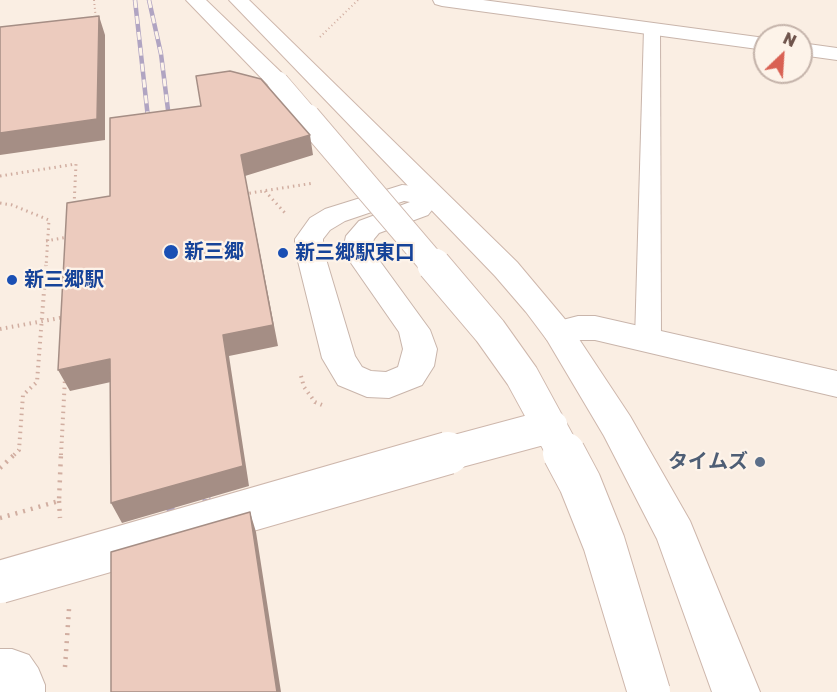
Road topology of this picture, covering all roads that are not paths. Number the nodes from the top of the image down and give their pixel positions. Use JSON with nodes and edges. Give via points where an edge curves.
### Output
{"nodes":[{"id":1,"x":195,"y":0,"type":"edge"},
{"id":2,"x":238,"y":0,"type":"edge"},
{"id":3,"x":442,"y":0,"type":"edge"},
{"id":4,"x":652,"y":29,"type":"junction"},
{"id":5,"x":753,"y":42,"type":"edge"},
{"id":6,"x":813,"y":51,"type":"edge"},
{"id":7,"x":837,"y":54,"type":"edge"},
{"id":8,"x":285,"y":67,"type":"junction"},
{"id":9,"x":431,"y":195,"type":"junction"},
{"id":10,"x":360,"y":253,"type":"junction"},
{"id":11,"x":313,"y":262,"type":"junction"},
{"id":12,"x":558,"y":332,"type":"junction"},
{"id":13,"x":648,"y":340,"type":"junction"},
{"id":14,"x":837,"y":384,"type":"edge"},
{"id":15,"x":551,"y":426,"type":"junction"},
{"id":16,"x":0,"y":582,"type":"edge"},
{"id":17,"x":0,"y":672,"type":"edge"},
{"id":18,"x":21,"y":692,"type":"edge"},
{"id":19,"x":649,"y":692,"type":"edge"},
{"id":20,"x":736,"y":692,"type":"edge"}],
"edges":[{"from":1,"to":8,"type":"street"},
{"from":2,"to":8,"type":"street"},
{"from":3,"to":4,"type":"street"},
{"from":4,"to":5,"type":"street"},
{"from":4,"to":13,"type":"lane"},
{"from":6,"to":7,"type":"street"},
{"from":8,"to":9,"type":"street"},
{"from":8,"to":15,"type":"street","bridge":true,"via":[[490,331]]},
{"from":9,"to":10,"type":"street","via":[[418,209],[369,227],[360,236]]},
{"from":9,"to":11,"type":"street","via":[[402,193],[343,212],[320,224],[309,239]]},
{"from":9,"to":12,"type":"street","via":[[506,269]]},
{"from":10,"to":11,"type":"street"},
{"from":10,"to":11,"type":"street","via":[[414,330],[420,349],[417,366],[410,376],[388,386],[367,384],[350,376],[339,358]]},
{"from":12,"to":13,"type":"street","via":[[595,328]]},
{"from":12,"to":20,"type":"street","via":[[617,426],[676,534]]},
{"from":13,"to":14,"type":"street"},
{"from":15,"to":16,"type":"street","bridge":true},
{"from":15,"to":19,"type":"street","bridge":true,"via":[[604,543]]},
{"from":17,"to":18,"type":"street","via":[[12,672],[21,684]]}]}
